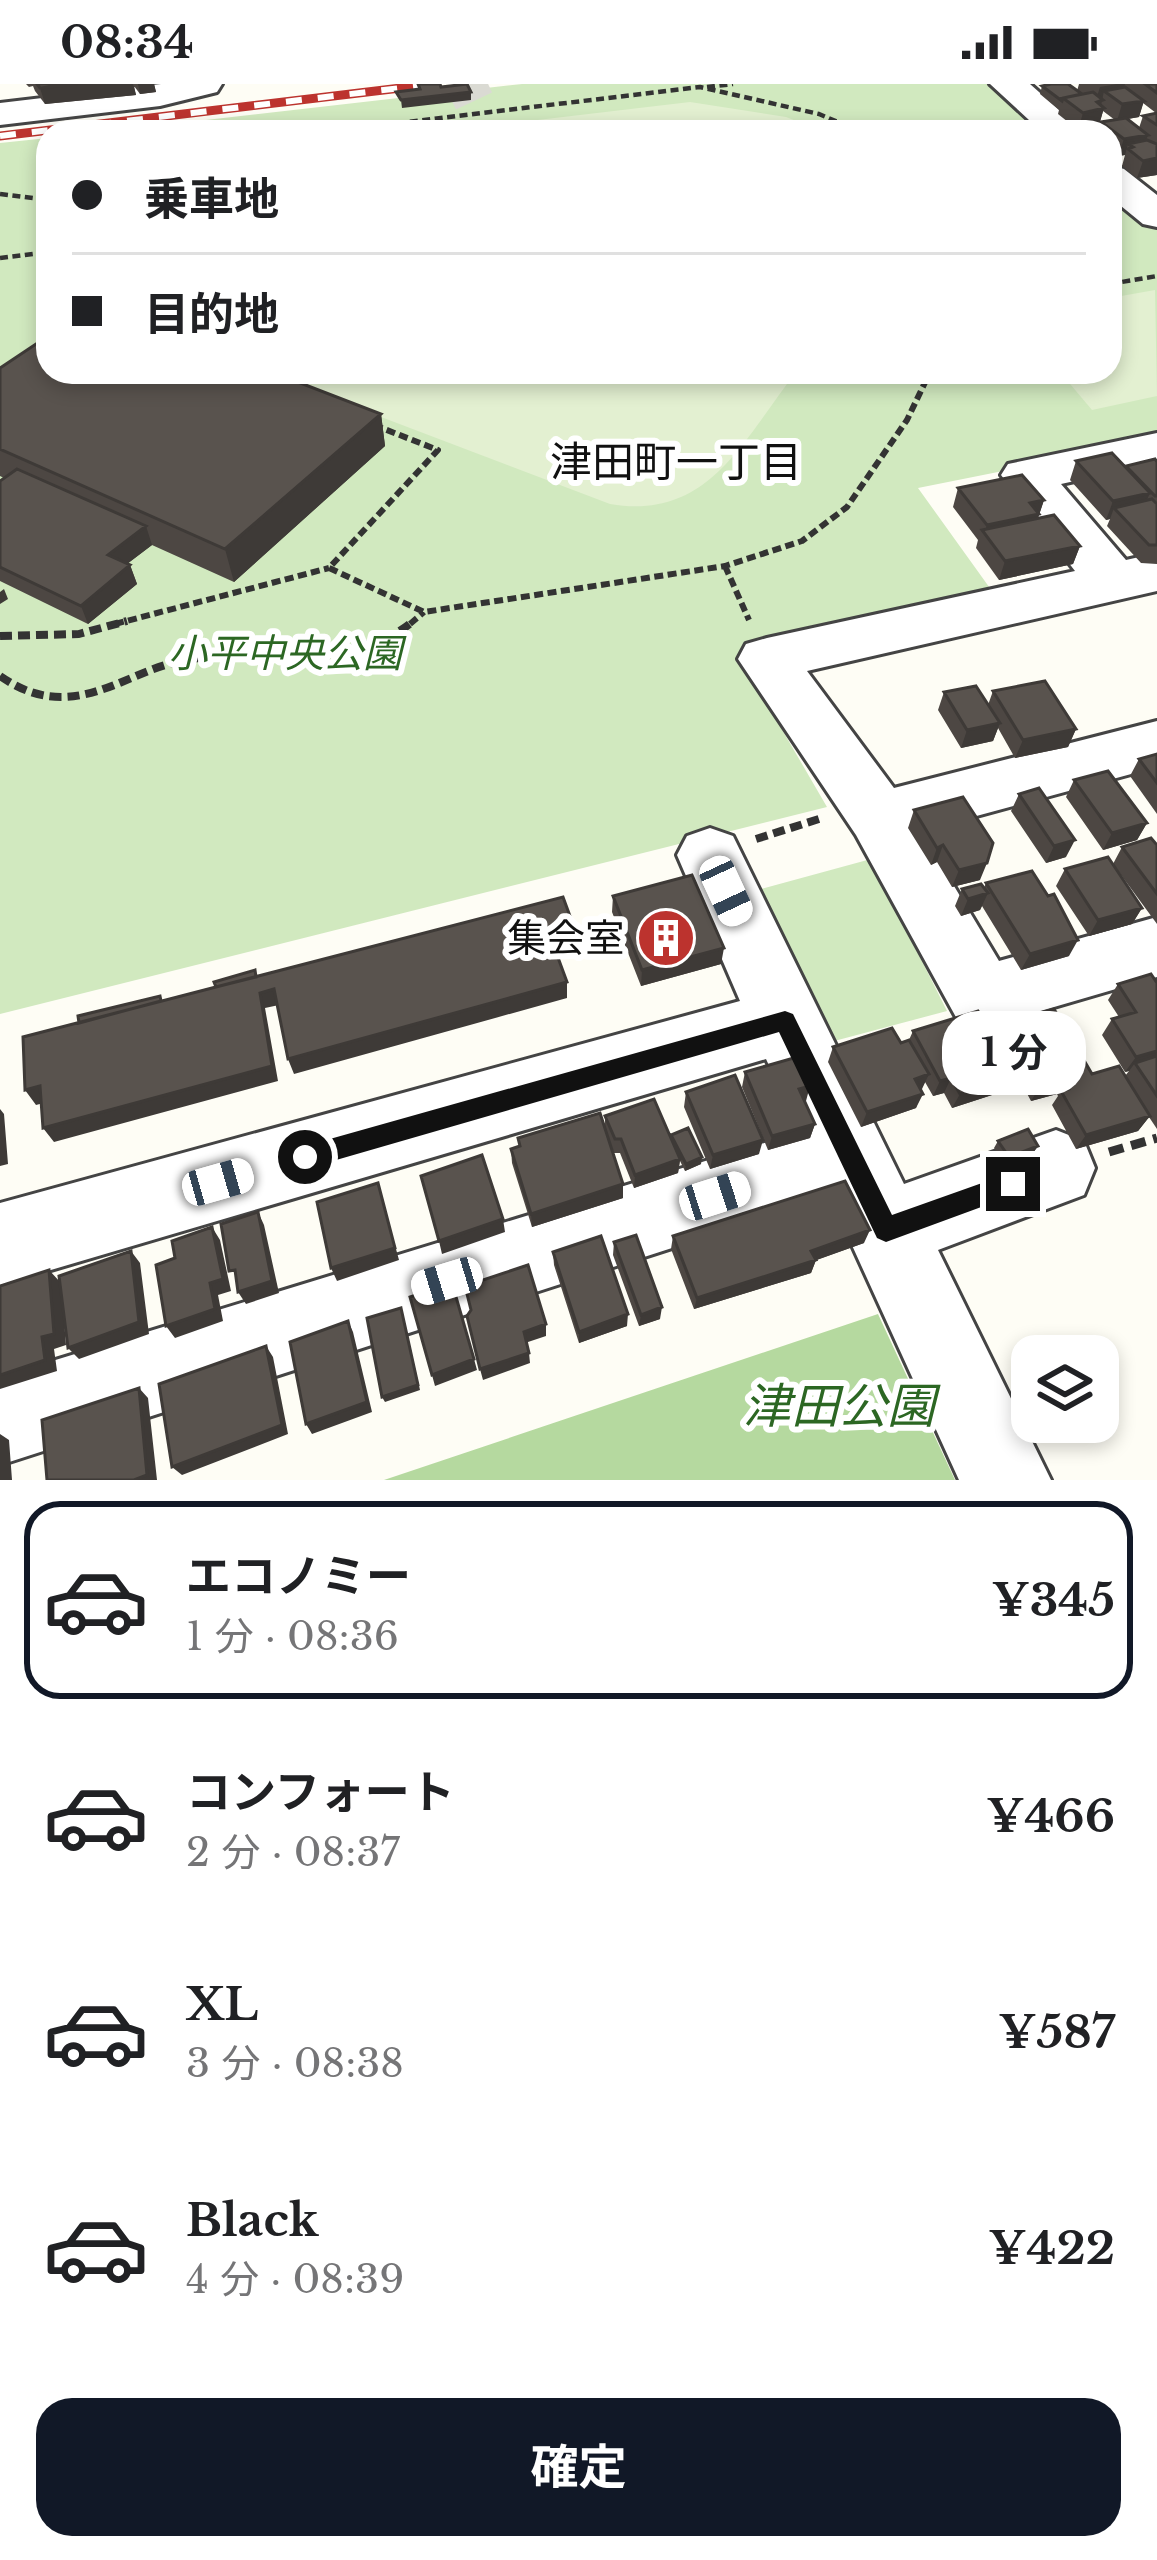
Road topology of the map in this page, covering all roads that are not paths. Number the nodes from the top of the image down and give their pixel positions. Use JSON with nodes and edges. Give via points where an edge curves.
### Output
{"nodes":[{"id":1,"x":204,"y":84,"type":"edge"},
{"id":2,"x":1067,"y":88,"type":"edge"},
{"id":3,"x":1014,"y":89,"type":"edge"},
{"id":4,"x":7,"y":103,"type":"edge"},
{"id":5,"x":1051,"y":120,"type":"edge"},
{"id":6,"x":1131,"y":183,"type":"edge"},
{"id":7,"x":1157,"y":215,"type":"edge"},
{"id":8,"x":1157,"y":448,"type":"edge"},
{"id":9,"x":1135,"y":576,"type":"edge"},
{"id":10,"x":1157,"y":744,"type":"edge"},
{"id":11,"x":874,"y":809,"type":"junction"},
{"id":12,"x":710,"y":855,"type":"road end"},
{"id":13,"x":1157,"y":946,"type":"edge"},
{"id":14,"x":785,"y":1021,"type":"junction"},
{"id":15,"x":849,"y":1154,"type":"junction"},
{"id":16,"x":1056,"y":1168,"type":"dead end"},
{"id":17,"x":886,"y":1230,"type":"junction"},
{"id":18,"x":0,"y":1244,"type":"edge"},
{"id":19,"x":0,"y":1421,"type":"edge"},
{"id":20,"x":1006,"y":1480,"type":"edge"}],
"edges":[{"from":1,"to":4,"type":"street","via":[[160,95]]},
{"from":2,"to":3,"type":"street"},
{"from":3,"to":5,"type":"street"},
{"from":6,"to":7,"type":"street"},
{"from":8,"to":9,"type":"street","via":[[1026,476]]},
{"from":9,"to":11,"type":"street","via":[[767,659]]},
{"from":10,"to":11,"type":"street"},
{"from":11,"to":13,"type":"street","via":[[982,998]]},
{"from":12,"to":14,"type":"street"},
{"from":14,"to":15,"type":"street"},
{"from":14,"to":18,"type":"street"},
{"from":15,"to":17,"type":"street"},
{"from":15,"to":19,"type":"street"},
{"from":16,"to":17,"type":"street"},
{"from":17,"to":20,"type":"street"}]}
